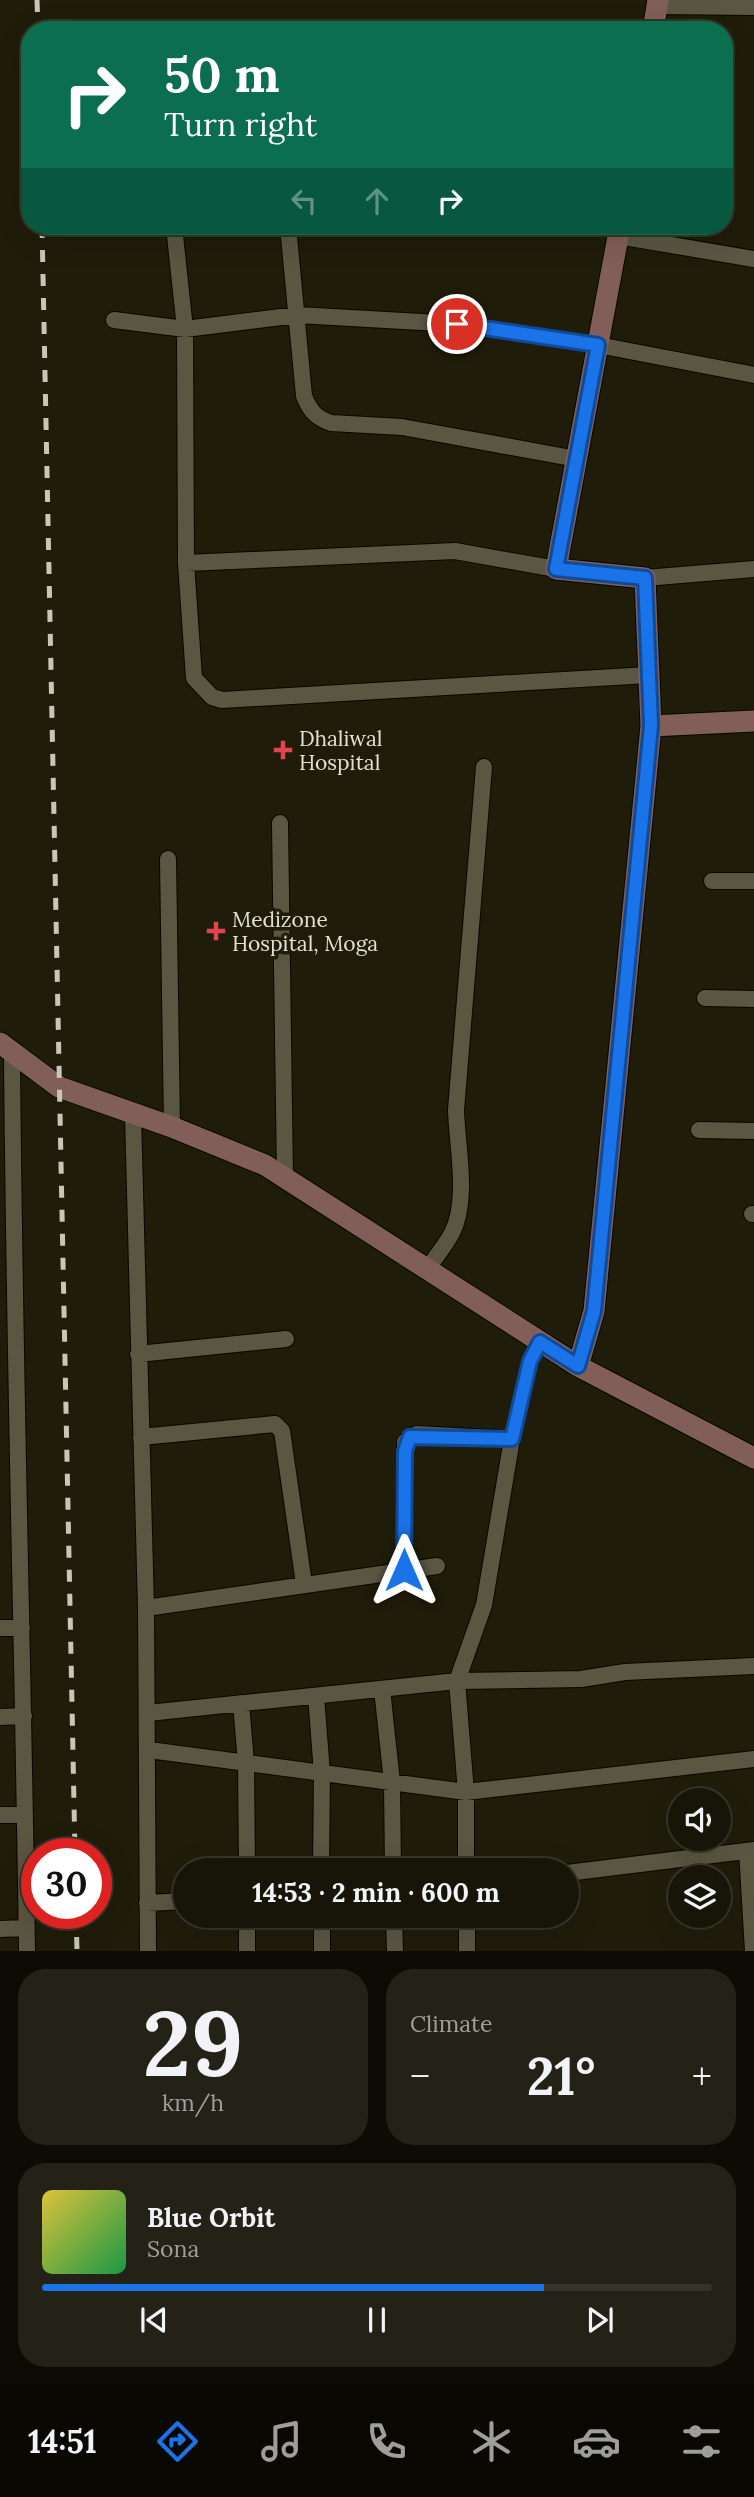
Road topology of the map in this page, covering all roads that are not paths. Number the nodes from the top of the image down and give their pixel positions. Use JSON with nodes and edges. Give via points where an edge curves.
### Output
{"nodes":[{"id":1,"x":658,"y":3,"type":"edge"},
{"id":2,"x":754,"y":7,"type":"edge"},
{"id":3,"x":655,"y":21,"type":"edge"},
{"id":4,"x":175,"y":235,"type":"edge"},
{"id":5,"x":289,"y":235,"type":"edge"},
{"id":6,"x":618,"y":235,"type":"edge"},
{"id":7,"x":639,"y":235,"type":"edge"},
{"id":8,"x":754,"y":258,"type":"edge"},
{"id":9,"x":297,"y":315,"type":"junction"},
{"id":10,"x":114,"y":320,"type":"dead end"},
{"id":11,"x":185,"y":328,"type":"junction"},
{"id":12,"x":598,"y":345,"type":"junction"},
{"id":13,"x":754,"y":375,"type":"edge"},
{"id":14,"x":577,"y":459,"type":"junction"},
{"id":15,"x":186,"y":563,"type":"junction"},
{"id":16,"x":556,"y":569,"type":"junction"},
{"id":17,"x":754,"y":569,"type":"edge"},
{"id":18,"x":645,"y":578,"type":"junction"},
{"id":19,"x":649,"y":675,"type":"junction"},
{"id":20,"x":754,"y":722,"type":"edge"},
{"id":21,"x":651,"y":726,"type":"junction"},
{"id":22,"x":484,"y":767,"type":"dead end"},
{"id":23,"x":280,"y":823,"type":"dead end"},
{"id":24,"x":168,"y":859,"type":"dead end"},
{"id":25,"x":712,"y":881,"type":"dead end"},
{"id":26,"x":754,"y":881,"type":"edge"},
{"id":27,"x":705,"y":998,"type":"dead end"},
{"id":28,"x":754,"y":999,"type":"edge"},
{"id":29,"x":6,"y":1047,"type":"edge"},
{"id":30,"x":133,"y":1115,"type":"junction"},
{"id":31,"x":172,"y":1127,"type":"junction"},
{"id":32,"x":699,"y":1130,"type":"dead end"},
{"id":33,"x":754,"y":1131,"type":"edge"},
{"id":34,"x":285,"y":1178,"type":"junction"},
{"id":35,"x":427,"y":1269,"type":"junction"},
{"id":36,"x":7,"y":1322,"type":"edge"},
{"id":37,"x":286,"y":1339,"type":"dead end"},
{"id":38,"x":540,"y":1342,"type":"junction"},
{"id":39,"x":138,"y":1354,"type":"junction"},
{"id":40,"x":578,"y":1366,"type":"junction"},
{"id":41,"x":141,"y":1437,"type":"junction"},
{"id":42,"x":512,"y":1439,"type":"junction"},
{"id":43,"x":754,"y":1458,"type":"edge"},
{"id":44,"x":437,"y":1566,"type":"dead end"},
{"id":45,"x":404,"y":1570,"type":"junction"},
{"id":46,"x":304,"y":1584,"type":"junction"},
{"id":47,"x":146,"y":1608,"type":"junction"},
{"id":48,"x":0,"y":1628,"type":"edge"},
{"id":49,"x":22,"y":1628,"type":"junction"},
{"id":50,"x":754,"y":1666,"type":"edge"},
{"id":51,"x":457,"y":1681,"type":"junction"},
{"id":52,"x":382,"y":1689,"type":"junction"},
{"id":53,"x":316,"y":1696,"type":"junction"},
{"id":54,"x":241,"y":1703,"type":"junction"},
{"id":55,"x":148,"y":1713,"type":"junction"},
{"id":56,"x":24,"y":1716,"type":"junction"},
{"id":57,"x":0,"y":1717,"type":"edge"},
{"id":58,"x":149,"y":1750,"type":"junction"},
{"id":59,"x":754,"y":1759,"type":"edge"},
{"id":60,"x":246,"y":1763,"type":"junction"},
{"id":61,"x":322,"y":1773,"type":"junction"},
{"id":62,"x":392,"y":1782,"type":"junction"},
{"id":63,"x":466,"y":1792,"type":"junction"},
{"id":64,"x":0,"y":1815,"type":"edge"},
{"id":65,"x":25,"y":1815,"type":"junction"},
{"id":66,"x":25,"y":1838,"type":"edge"},
{"id":67,"x":750,"y":1851,"type":"edge"},
{"id":68,"x":247,"y":1858,"type":"edge"},
{"id":69,"x":321,"y":1858,"type":"edge"},
{"id":70,"x":393,"y":1858,"type":"edge"},
{"id":71,"x":467,"y":1858,"type":"edge"},
{"id":72,"x":579,"y":1871,"type":"edge"},
{"id":73,"x":173,"y":1902,"type":"edge"},
{"id":74,"x":147,"y":1903,"type":"junction"},
{"id":75,"x":21,"y":1928,"type":"edge"},
{"id":76,"x":247,"y":1928,"type":"edge"},
{"id":77,"x":322,"y":1928,"type":"edge"},
{"id":78,"x":394,"y":1928,"type":"edge"},
{"id":79,"x":467,"y":1928,"type":"edge"},
{"id":80,"x":0,"y":1929,"type":"edge"},
{"id":81,"x":26,"y":1929,"type":"edge"},
{"id":82,"x":27,"y":1951,"type":"edge"},
{"id":83,"x":148,"y":1951,"type":"edge"},
{"id":84,"x":247,"y":1951,"type":"edge"},
{"id":85,"x":323,"y":1951,"type":"edge"},
{"id":86,"x":395,"y":1951,"type":"edge"},
{"id":87,"x":467,"y":1951,"type":"edge"},
{"id":88,"x":753,"y":1951,"type":"edge"}],
"edges":[{"from":1,"to":2,"type":"street"},
{"from":1,"to":3,"type":"street"},
{"from":4,"to":11,"type":"street"},
{"from":5,"to":9,"type":"street"},
{"from":6,"to":12,"type":"street"},
{"from":7,"to":8,"type":"street"},
{"from":9,"to":11,"type":"street"},
{"from":9,"to":12,"type":"street","via":[[457,324]]},
{"from":9,"to":14,"type":"street","via":[[304,396],[309,410],[320,419],[402,427]]},
{"from":10,"to":11,"type":"street"},
{"from":11,"to":15,"type":"street"},
{"from":12,"to":13,"type":"street"},
{"from":12,"to":14,"type":"street"},
{"from":14,"to":16,"type":"street"},
{"from":15,"to":16,"type":"street","via":[[455,551]]},
{"from":15,"to":19,"type":"street","via":[[194,678],[222,700]]},
{"from":16,"to":18,"type":"street"},
{"from":17,"to":18,"type":"street"},
{"from":18,"to":19,"type":"street"},
{"from":19,"to":21,"type":"street"},
{"from":20,"to":21,"type":"street"},
{"from":21,"to":40,"type":"street","via":[[594,1311]]},
{"from":22,"to":35,"type":"street","via":[[456,1110],[459,1196],[452,1232]]},
{"from":23,"to":34,"type":"street"},
{"from":24,"to":31,"type":"street"},
{"from":25,"to":26,"type":"street"},
{"from":27,"to":28,"type":"street"},
{"from":29,"to":30,"type":"street","via":[[59,1087]]},
{"from":29,"to":36,"type":"street"},
{"from":30,"to":31,"type":"street"},
{"from":30,"to":39,"type":"street"},
{"from":31,"to":34,"type":"street","via":[[265,1165]]},
{"from":32,"to":33,"type":"street"},
{"from":34,"to":35,"type":"street"},
{"from":35,"to":38,"type":"street"},
{"from":36,"to":49,"type":"street"},
{"from":37,"to":39,"type":"street"},
{"from":38,"to":40,"type":"street"},
{"from":38,"to":42,"type":"street","via":[[530,1361]]},
{"from":39,"to":41,"type":"street"},
{"from":40,"to":43,"type":"street"},
{"from":41,"to":46,"type":"street","via":[[275,1424],[282,1431]]},
{"from":41,"to":47,"type":"street"},
{"from":42,"to":45,"type":"street","via":[[417,1434],[405,1442]]},
{"from":42,"to":51,"type":"street","via":[[484,1605]]},
{"from":44,"to":45,"type":"street"},
{"from":45,"to":46,"type":"street"},
{"from":46,"to":47,"type":"street"},
{"from":47,"to":55,"type":"street"},
{"from":48,"to":49,"type":"street"},
{"from":49,"to":56,"type":"street"},
{"from":50,"to":51,"type":"street","via":[[625,1672],[581,1679]]},
{"from":51,"to":52,"type":"street"},
{"from":51,"to":63,"type":"street"},
{"from":52,"to":53,"type":"street"},
{"from":52,"to":62,"type":"street"},
{"from":53,"to":54,"type":"street"},
{"from":53,"to":61,"type":"street"},
{"from":54,"to":55,"type":"street"},
{"from":54,"to":60,"type":"street"},
{"from":55,"to":58,"type":"street"},
{"from":56,"to":57,"type":"street"},
{"from":56,"to":65,"type":"street"},
{"from":58,"to":60,"type":"street"},
{"from":58,"to":74,"type":"street"},
{"from":59,"to":63,"type":"street"},
{"from":60,"to":61,"type":"street"},
{"from":60,"to":68,"type":"street"},
{"from":61,"to":62,"type":"street"},
{"from":61,"to":69,"type":"street"},
{"from":62,"to":63,"type":"street"},
{"from":62,"to":70,"type":"street"},
{"from":63,"to":71,"type":"street"},
{"from":64,"to":65,"type":"street"},
{"from":65,"to":66,"type":"street"},
{"from":67,"to":72,"type":"street"},
{"from":67,"to":88,"type":"street"},
{"from":73,"to":74,"type":"street"},
{"from":74,"to":83,"type":"street"},
{"from":75,"to":80,"type":"street"},
{"from":76,"to":84,"type":"street"},
{"from":77,"to":85,"type":"street"},
{"from":78,"to":86,"type":"street"},
{"from":79,"to":87,"type":"street"},
{"from":81,"to":82,"type":"street"}]}
